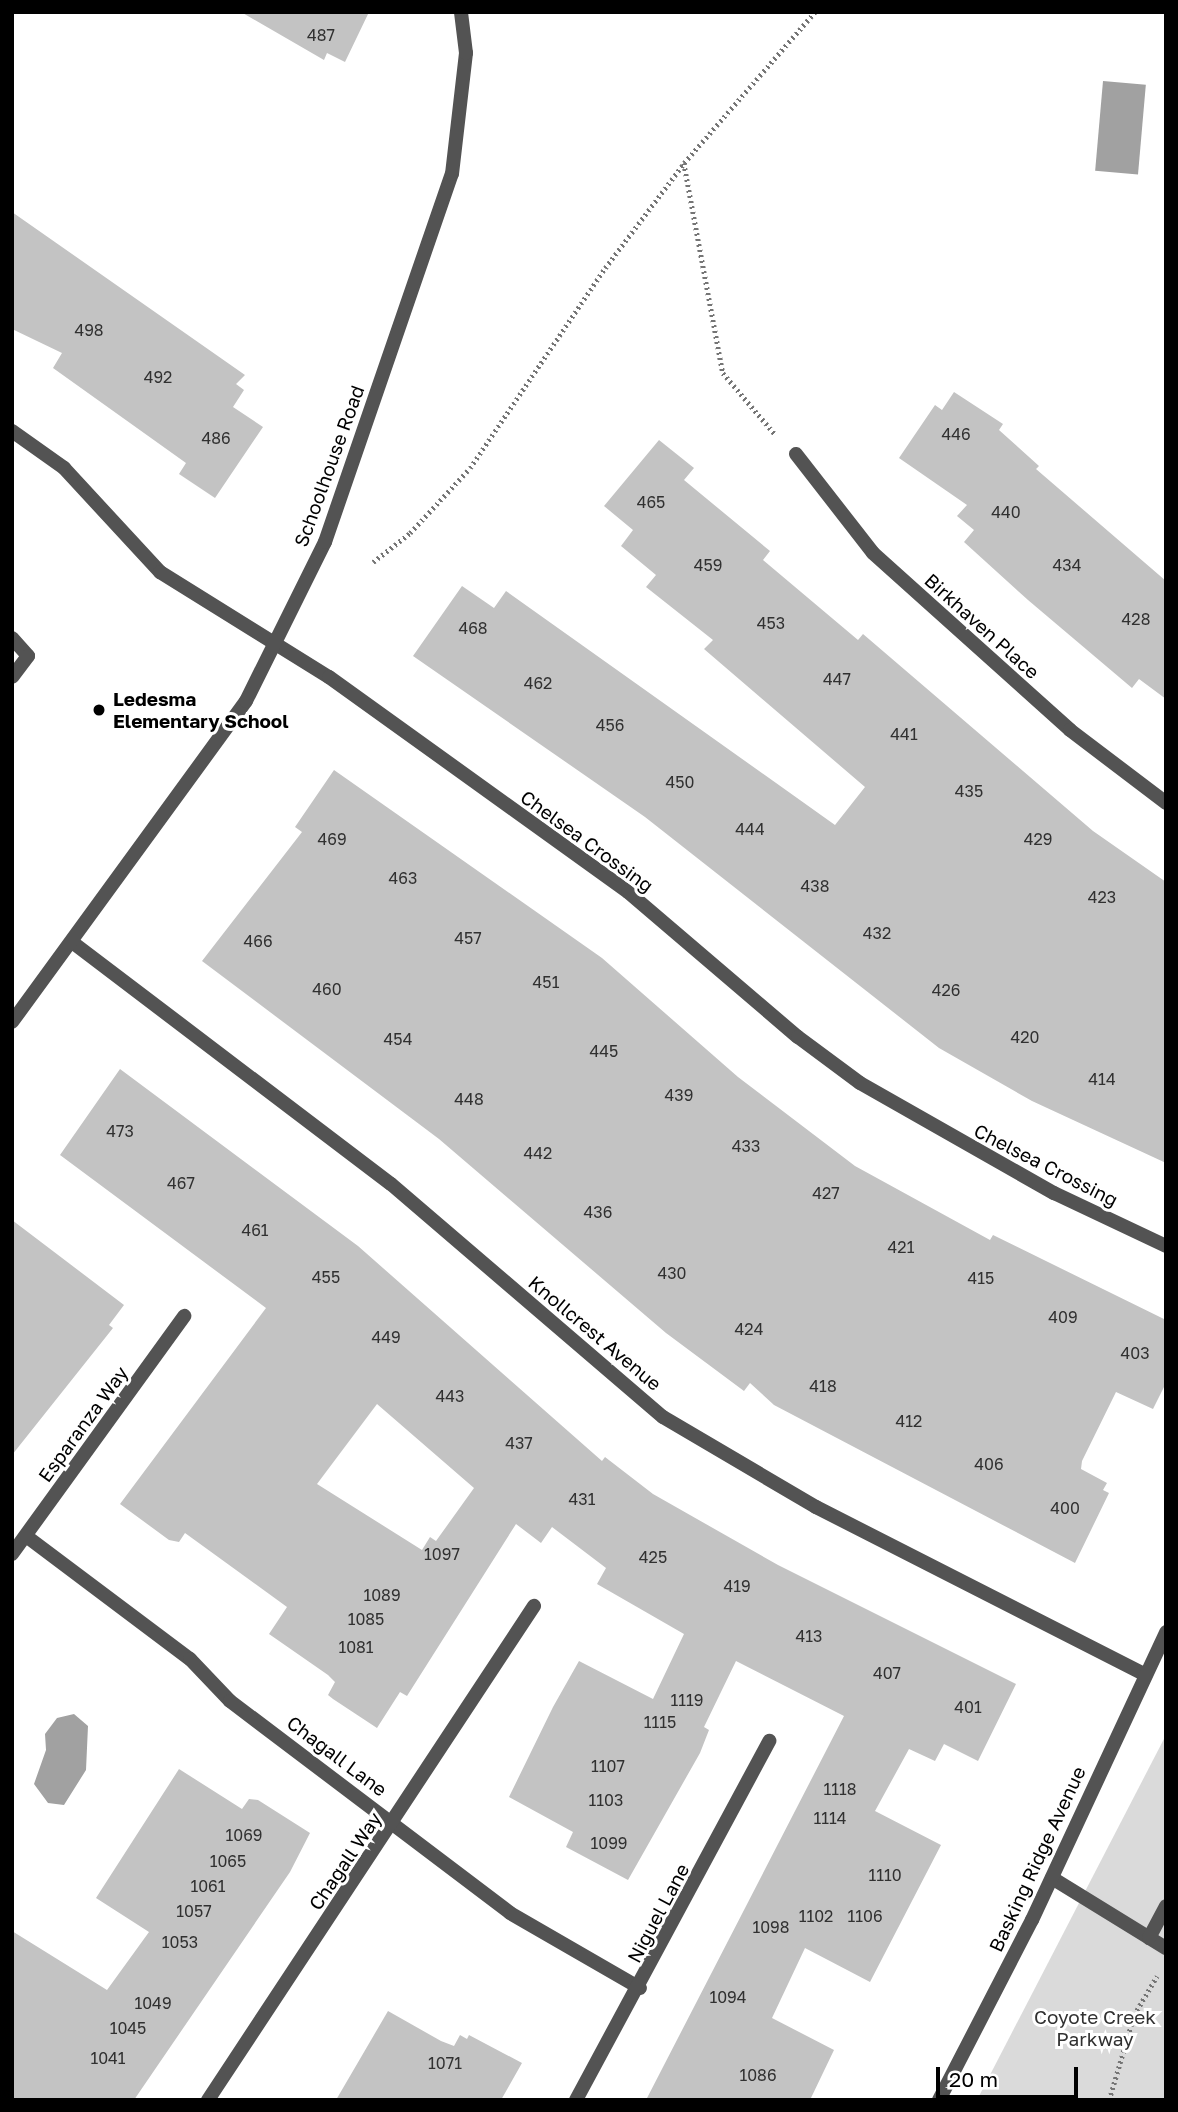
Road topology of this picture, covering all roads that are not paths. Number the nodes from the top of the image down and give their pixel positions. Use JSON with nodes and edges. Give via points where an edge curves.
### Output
{"nodes":[{"id":1,"x":461,"y":12,"type":"edge"},
{"id":2,"x":12,"y":431,"type":"edge"},
{"id":3,"x":796,"y":454,"type":"road end"},
{"id":4,"x":12,"y":638,"type":"edge"},
{"id":5,"x":274,"y":640,"type":"junction"},
{"id":6,"x":12,"y":677,"type":"edge"},
{"id":7,"x":1166,"y":803,"type":"edge"},
{"id":8,"x":72,"y":942,"type":"junction"},
{"id":9,"x":12,"y":1022,"type":"edge"},
{"id":10,"x":1166,"y":1246,"type":"edge"},
{"id":11,"x":184,"y":1316,"type":"dead end"},
{"id":12,"x":26,"y":1536,"type":"junction"},
{"id":13,"x":12,"y":1554,"type":"edge"},
{"id":14,"x":534,"y":1606,"type":"dead end"},
{"id":15,"x":1166,"y":1632,"type":"edge"},
{"id":16,"x":1144,"y":1674,"type":"junction"},
{"id":17,"x":769,"y":1741,"type":"dead end"},
{"id":18,"x":394,"y":1823,"type":"junction"},
{"id":19,"x":1052,"y":1878,"type":"junction"},
{"id":20,"x":1166,"y":1906,"type":"edge"},
{"id":21,"x":1149,"y":1938,"type":"junction"},
{"id":22,"x":1166,"y":1948,"type":"edge"},
{"id":23,"x":640,"y":1988,"type":"junction"},
{"id":24,"x":208,"y":2100,"type":"edge"},
{"id":25,"x":576,"y":2100,"type":"edge"},
{"id":26,"x":939,"y":2100,"type":"edge"}],
"edges":[{"from":1,"to":5,"type":"street","name":"Schoolhouse Road","via":[[466,53],[452,174],[325,542]]},
{"from":2,"to":5,"type":"street","name":"Chelsea Crossing","via":[[64,468],[160,572]]},
{"from":3,"to":7,"type":"street","name":"Birkhaven Place","via":[[873,553],[1070,730]]},
{"from":4,"to":6,"type":"street","via":[[28,656]]},
{"from":5,"to":8,"type":"street","name":"Schoolhouse Road","via":[[246,701]]},
{"from":5,"to":10,"type":"street","name":"Chelsea Crossing","via":[[628,892],[860,1083],[1054,1193]]},
{"from":8,"to":9,"type":"street","name":"Schoolhouse Road"},
{"from":8,"to":16,"type":"street","name":"Knollcrest Avenue","via":[[391,1184],[663,1417],[816,1507]]},
{"from":11,"to":12,"type":"street","name":"Esparanza Way"},
{"from":12,"to":13,"type":"street","name":"Esparanza Way"},
{"from":12,"to":18,"type":"street","name":"Chagall Lane","via":[[190,1659],[230,1700]]},
{"from":14,"to":18,"type":"street","name":"Chagall Way"},
{"from":15,"to":16,"type":"street","name":"Basking Ridge Avenue"},
{"from":16,"to":19,"type":"street","name":"Basking Ridge Avenue"},
{"from":17,"to":23,"type":"street","name":"Niguel Lane"},
{"from":18,"to":23,"type":"street","name":"Chagall Lane","via":[[510,1913]]},
{"from":18,"to":24,"type":"street","name":"Chagall Way"},
{"from":19,"to":21,"type":"street"},
{"from":19,"to":26,"type":"street","name":"Basking Ridge Avenue"},
{"from":20,"to":21,"type":"street"},
{"from":21,"to":22,"type":"street"},
{"from":23,"to":25,"type":"street","name":"Niguel Lane"}]}
